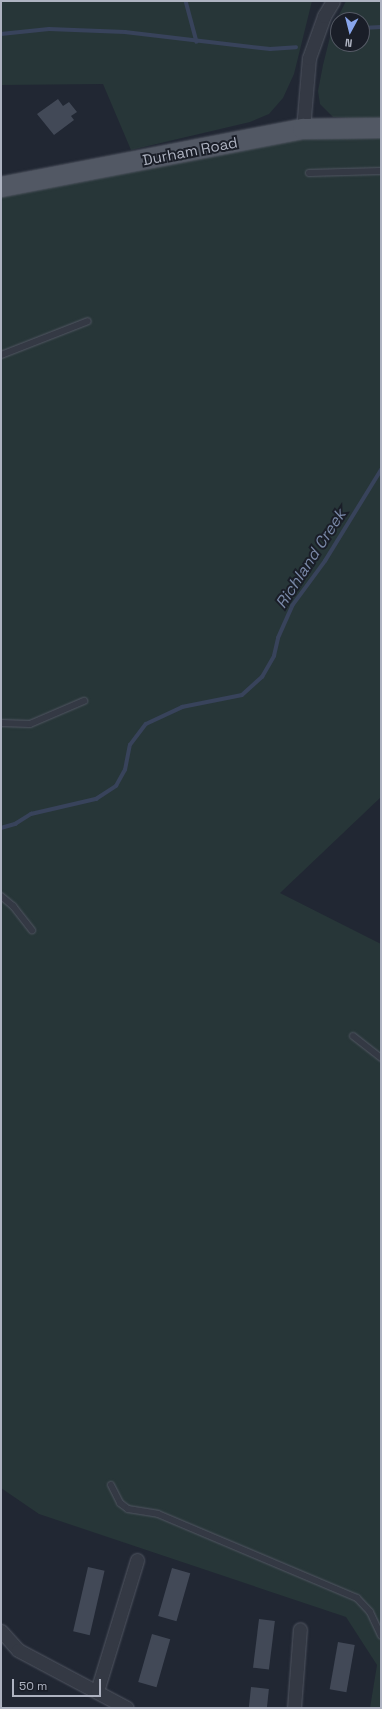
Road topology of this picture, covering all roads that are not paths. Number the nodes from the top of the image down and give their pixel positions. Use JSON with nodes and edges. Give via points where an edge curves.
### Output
{"nodes":[{"id":1,"x":333,"y":1,"type":"edge"},
{"id":2,"x":381,"y":128,"type":"edge"},
{"id":3,"x":303,"y":129,"type":"junction"},
{"id":4,"x":381,"y":171,"type":"edge"},
{"id":5,"x":309,"y":174,"type":"dead end"},
{"id":6,"x":1,"y":187,"type":"edge"},
{"id":7,"x":88,"y":321,"type":"dead end"},
{"id":8,"x":1,"y":355,"type":"edge"},
{"id":9,"x":84,"y":701,"type":"dead end"},
{"id":10,"x":1,"y":723,"type":"edge"},
{"id":11,"x":1,"y":896,"type":"edge"},
{"id":12,"x":32,"y":930,"type":"dead end"},
{"id":13,"x":354,"y":1036,"type":"dead end"},
{"id":14,"x":381,"y":1058,"type":"edge"},
{"id":15,"x":112,"y":1485,"type":"dead end"},
{"id":16,"x":137,"y":1560,"type":"dead end"},
{"id":17,"x":300,"y":1629,"type":"dead end"},
{"id":18,"x":1,"y":1631,"type":"edge"},
{"id":19,"x":381,"y":1636,"type":"edge"},
{"id":20,"x":97,"y":1691,"type":"junction"},
{"id":21,"x":128,"y":1708,"type":"edge"},
{"id":22,"x":294,"y":1708,"type":"edge"}],
"edges":[{"from":1,"to":3,"type":"street","via":[[309,58]]},
{"from":2,"to":3,"type":"main road","name":"Durham Road"},
{"from":3,"to":6,"type":"main road","name":"Durham Road"},
{"from":4,"to":5,"type":"lane"},
{"from":7,"to":8,"type":"lane"},
{"from":9,"to":10,"type":"lane","via":[[30,724]]},
{"from":11,"to":12,"type":"lane","via":[[13,906]]},
{"from":13,"to":14,"type":"lane"},
{"from":15,"to":19,"type":"lane","via":[[120,1503],[128,1508],[158,1514],[357,1598],[370,1612]]},
{"from":16,"to":20,"type":"street"},
{"from":17,"to":22,"type":"street"},
{"from":18,"to":20,"type":"street","via":[[18,1650]]},
{"from":20,"to":21,"type":"street"}]}
